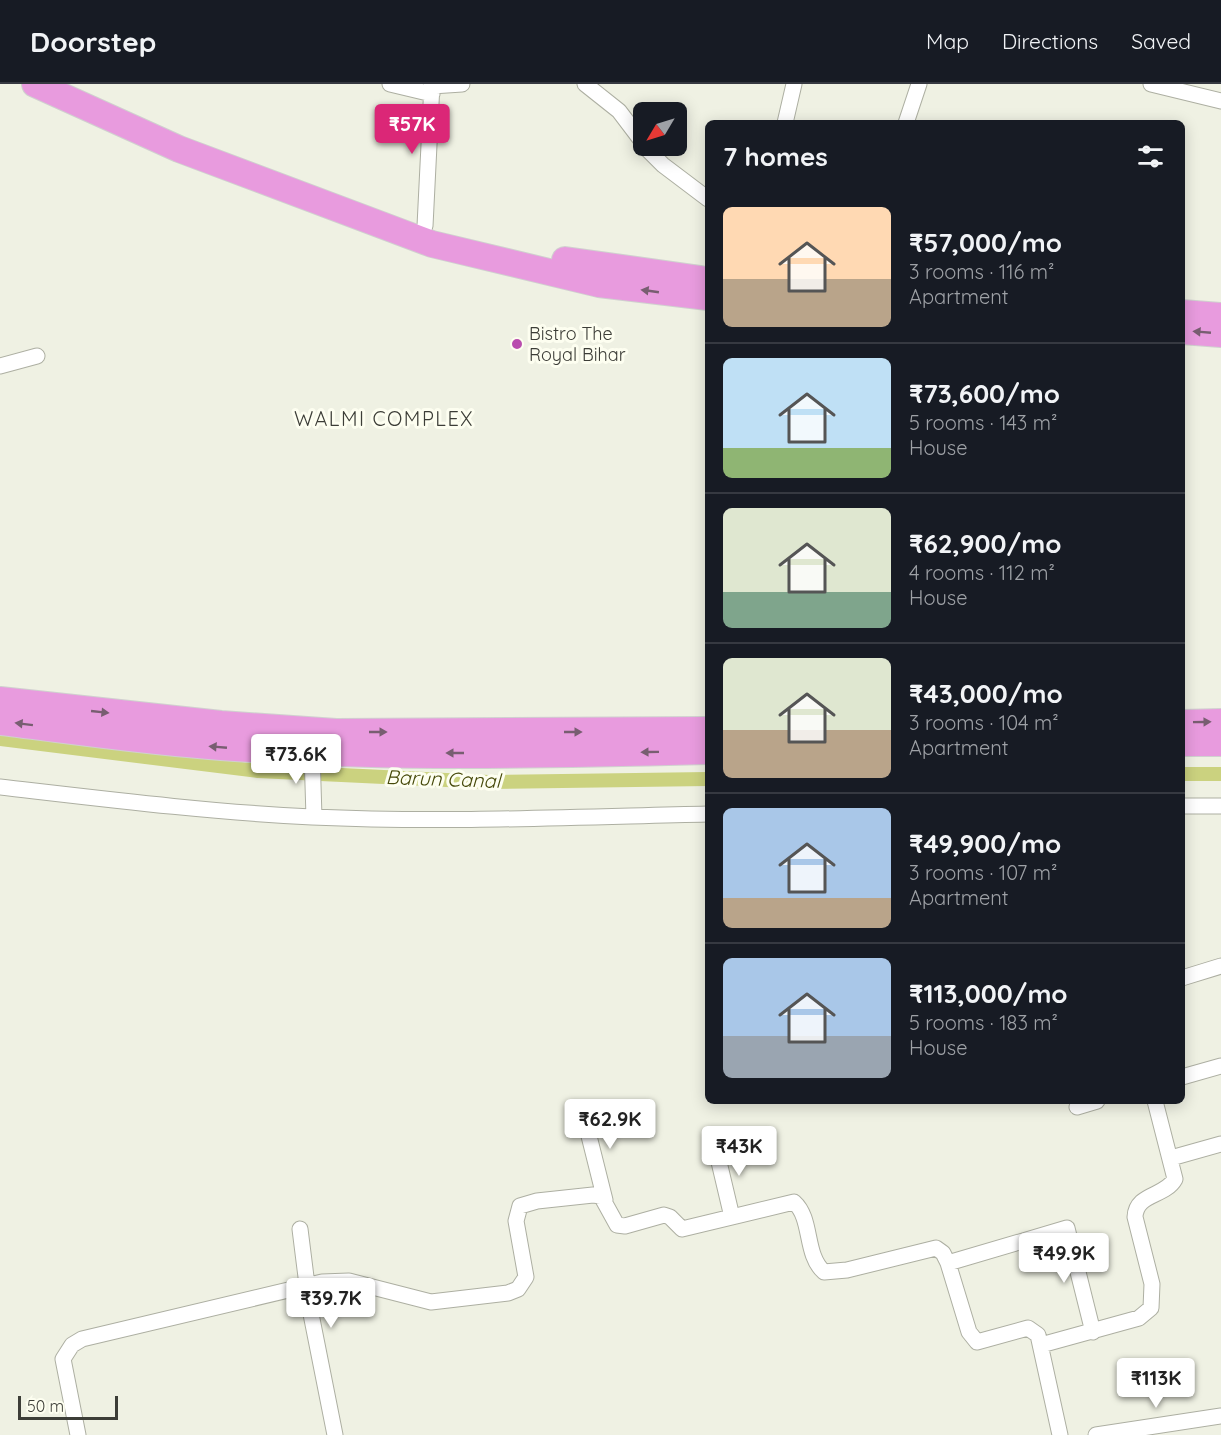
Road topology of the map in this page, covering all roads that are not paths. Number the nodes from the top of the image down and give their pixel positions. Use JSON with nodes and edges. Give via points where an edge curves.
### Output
{"nodes":[{"id":1,"x":35,"y":84,"type":"edge"},
{"id":2,"x":71,"y":84,"type":"edge"},
{"id":3,"x":390,"y":84,"type":"edge"},
{"id":4,"x":462,"y":84,"type":"edge"},
{"id":5,"x":586,"y":84,"type":"edge"},
{"id":6,"x":794,"y":84,"type":"edge"},
{"id":7,"x":919,"y":84,"type":"edge"},
{"id":8,"x":1156,"y":85,"type":"edge"},
{"id":9,"x":432,"y":88,"type":"edge"},
{"id":10,"x":1221,"y":101,"type":"edge"},
{"id":11,"x":786,"y":120,"type":"edge"},
{"id":12,"x":907,"y":120,"type":"edge"},
{"id":13,"x":633,"y":130,"type":"edge"},
{"id":14,"x":654,"y":156,"type":"edge"},
{"id":15,"x":705,"y":197,"type":"edge"},
{"id":16,"x":425,"y":226,"type":"junction"},
{"id":17,"x":705,"y":280,"type":"edge"},
{"id":18,"x":705,"y":297,"type":"edge"},
{"id":19,"x":1185,"y":313,"type":"edge"},
{"id":20,"x":1221,"y":316,"type":"edge"},
{"id":21,"x":1185,"y":331,"type":"edge"},
{"id":22,"x":1221,"y":334,"type":"edge"},
{"id":23,"x":37,"y":356,"type":"dead end"},
{"id":24,"x":0,"y":366,"type":"edge"},
{"id":25,"x":0,"y":700,"type":"edge"},
{"id":26,"x":0,"y":722,"type":"edge"},
{"id":27,"x":1221,"y":722,"type":"edge"},
{"id":28,"x":1185,"y":723,"type":"edge"},
{"id":29,"x":705,"y":730,"type":"edge"},
{"id":30,"x":1185,"y":743,"type":"edge"},
{"id":31,"x":1221,"y":743,"type":"edge"},
{"id":32,"x":705,"y":751,"type":"edge"},
{"id":33,"x":313,"y":759,"type":"junction"},
{"id":34,"x":0,"y":787,"type":"edge"},
{"id":35,"x":1185,"y":806,"type":"edge"},
{"id":36,"x":1221,"y":806,"type":"edge"},
{"id":37,"x":313,"y":811,"type":"junction"},
{"id":38,"x":705,"y":814,"type":"edge"},
{"id":39,"x":1221,"y":966,"type":"edge"},
{"id":40,"x":1185,"y":977,"type":"edge"},
{"id":41,"x":1221,"y":1066,"type":"edge"},
{"id":42,"x":1185,"y":1073,"type":"edge"},
{"id":43,"x":1087,"y":1104,"type":"edge"},
{"id":44,"x":1156,"y":1104,"type":"edge"},
{"id":45,"x":1077,"y":1107,"type":"dead end"},
{"id":46,"x":582,"y":1108,"type":"dead end"},
{"id":47,"x":1221,"y":1144,"type":"edge"},
{"id":48,"x":715,"y":1145,"type":"dead end"},
{"id":49,"x":1171,"y":1158,"type":"junction"},
{"id":50,"x":605,"y":1200,"type":"junction"},
{"id":51,"x":732,"y":1217,"type":"junction"},
{"id":52,"x":300,"y":1229,"type":"dead end"},
{"id":53,"x":948,"y":1263,"type":"junction"},
{"id":54,"x":307,"y":1284,"type":"junction"},
{"id":55,"x":1093,"y":1332,"type":"junction"},
{"id":56,"x":1041,"y":1345,"type":"junction"},
{"id":57,"x":1221,"y":1416,"type":"edge"},
{"id":58,"x":78,"y":1435,"type":"edge"},
{"id":59,"x":335,"y":1435,"type":"edge"},
{"id":60,"x":1060,"y":1435,"type":"edge"},
{"id":61,"x":1096,"y":1435,"type":"edge"}],
"edges":[{"from":18,"to":1,"type":"highway","one_way":true,"via":[[599,284],[432,244],[179,149]]},
{"from":2,"to":16,"type":"highway"},
{"from":3,"to":9,"type":"street"},
{"from":4,"to":9,"type":"street"},
{"from":5,"to":13,"type":"street","via":[[619,111]]},
{"from":6,"to":11,"type":"street"},
{"from":7,"to":12,"type":"street"},
{"from":8,"to":10,"type":"street"},
{"from":9,"to":16,"type":"street"},
{"from":14,"to":15,"type":"street"},
{"from":16,"to":17,"type":"highway","via":[[566,261]]},
{"from":19,"to":20,"type":"highway"},
{"from":22,"to":21,"type":"highway","one_way":true},
{"from":23,"to":24,"type":"street"},
{"from":25,"to":29,"type":"highway","one_way":true,"via":[[336,732]]},
{"from":33,"to":26,"type":"highway","one_way":true},
{"from":28,"to":27,"type":"highway","one_way":true},
{"from":30,"to":31,"type":"highway"},
{"from":32,"to":33,"type":"highway","one_way":true},
{"from":33,"to":37,"type":"street"},
{"from":34,"to":37,"type":"street","via":[[204,809]]},
{"from":35,"to":36,"type":"street"},
{"from":37,"to":38,"type":"street","via":[[396,819]]},
{"from":39,"to":40,"type":"street"},
{"from":41,"to":42,"type":"street"},
{"from":43,"to":45,"type":"street"},
{"from":44,"to":49,"type":"street"},
{"from":46,"to":50,"type":"street"},
{"from":47,"to":49,"type":"street"},
{"from":48,"to":51,"type":"street"},
{"from":49,"to":55,"type":"street","via":[[1175,1179],[1172,1186],[1140,1202],[1135,1209],[1152,1284],[1151,1308],[1139,1318]]},
{"from":50,"to":51,"type":"street","via":[[617,1225],[664,1215],[682,1229]]},
{"from":50,"to":54,"type":"street","via":[[601,1196],[579,1196],[520,1206],[516,1221],[526,1276],[518,1289],[508,1293],[430,1302],[349,1281]]},
{"from":51,"to":53,"type":"street","via":[[794,1202],[802,1212],[815,1259],[824,1272],[936,1248]]},
{"from":52,"to":54,"type":"street"},
{"from":53,"to":55,"type":"street","via":[[1067,1228]]},
{"from":53,"to":56,"type":"street","via":[[969,1332],[977,1342],[1028,1328],[1038,1335]]},
{"from":54,"to":58,"type":"street","via":[[117,1329],[72,1345],[63,1359]]},
{"from":54,"to":59,"type":"street"},
{"from":55,"to":56,"type":"street"},
{"from":56,"to":60,"type":"street"},
{"from":57,"to":61,"type":"street"}]}
